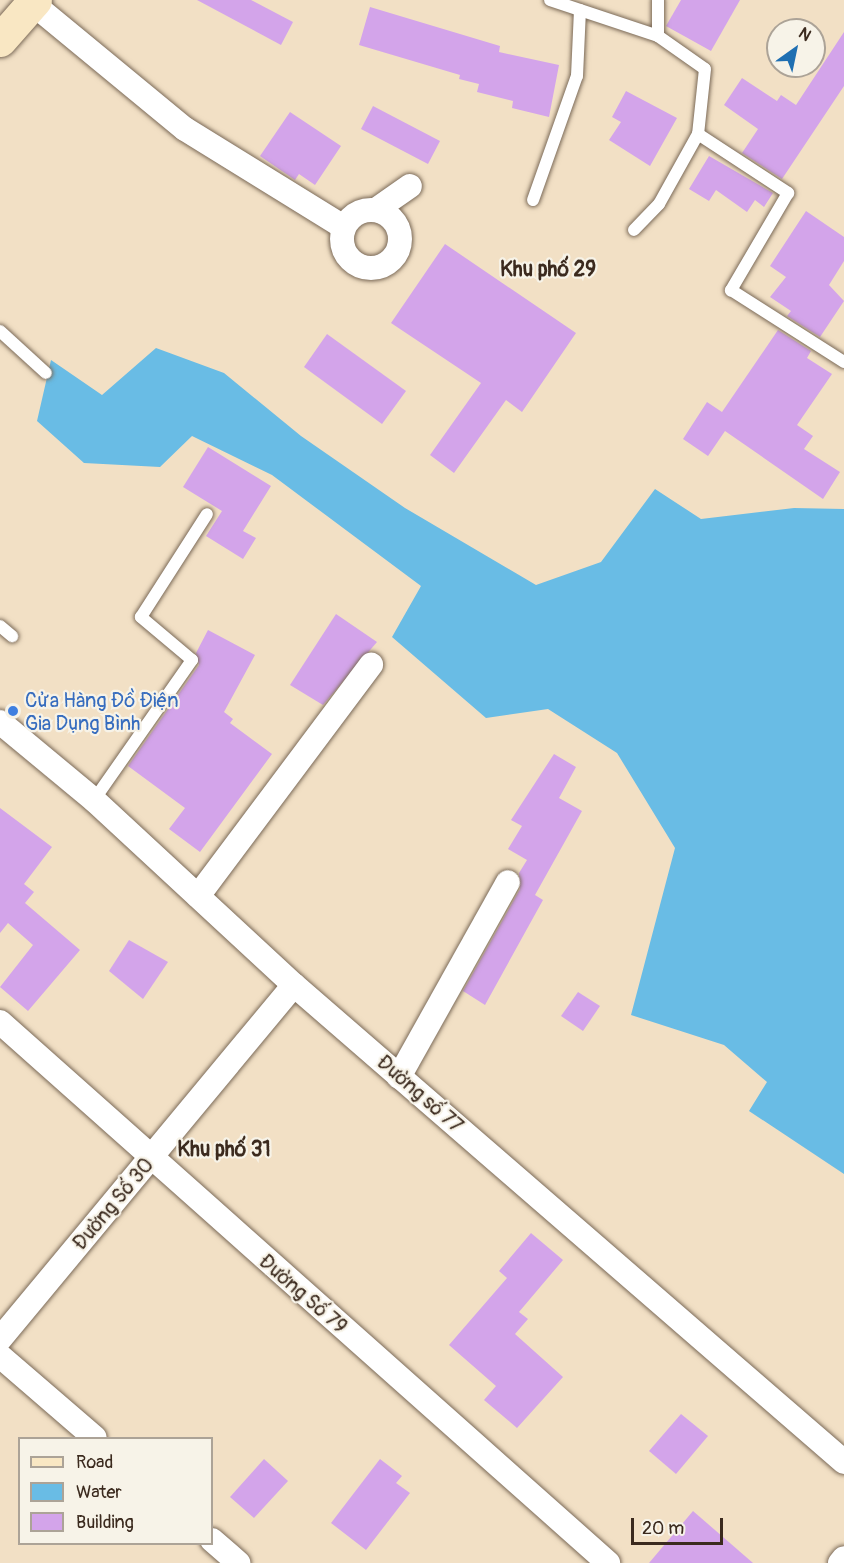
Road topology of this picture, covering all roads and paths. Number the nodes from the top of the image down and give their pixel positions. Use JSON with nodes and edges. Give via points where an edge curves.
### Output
{"nodes":[{"id":1,"x":550,"y":0,"type":"edge"},
{"id":2,"x":658,"y":0,"type":"edge"},
{"id":3,"x":33,"y":2,"type":"edge"},
{"id":4,"x":580,"y":10,"type":"junction"},
{"id":5,"x":658,"y":36,"type":"junction"},
{"id":6,"x":0,"y":40,"type":"edge"},
{"id":7,"x":698,"y":134,"type":"junction"},
{"id":8,"x":411,"y":186,"type":"dead end"},
{"id":9,"x":533,"y":200,"type":"dead end"},
{"id":10,"x":377,"y":209,"type":"junction"},
{"id":11,"x":342,"y":226,"type":"junction"},
{"id":12,"x":634,"y":230,"type":"dead end"},
{"id":13,"x":0,"y":331,"type":"edge"},
{"id":14,"x":844,"y":362,"type":"edge"},
{"id":15,"x":46,"y":374,"type":"dead end"},
{"id":16,"x":207,"y":514,"type":"dead end"},
{"id":17,"x":0,"y":626,"type":"edge"},
{"id":18,"x":12,"y":636,"type":"dead end"},
{"id":19,"x":371,"y":665,"type":"dead end"},
{"id":20,"x":1,"y":721,"type":"edge"},
{"id":21,"x":94,"y":800,"type":"junction"},
{"id":22,"x":508,"y":882,"type":"dead end"},
{"id":23,"x":198,"y":896,"type":"junction"},
{"id":24,"x":294,"y":986,"type":"junction"},
{"id":25,"x":0,"y":1022,"type":"edge"},
{"id":26,"x":399,"y":1077,"type":"junction"},
{"id":27,"x":150,"y":1159,"type":"junction"},
{"id":28,"x":0,"y":1340,"type":"edge"},
{"id":29,"x":0,"y":1356,"type":"edge"},
{"id":30,"x":94,"y":1437,"type":"edge"},
{"id":31,"x":844,"y":1462,"type":"edge"},
{"id":32,"x":213,"y":1541,"type":"edge"},
{"id":33,"x":844,"y":1558,"type":"edge"},
{"id":34,"x":238,"y":1563,"type":"edge"},
{"id":35,"x":608,"y":1563,"type":"edge"},
{"id":36,"x":840,"y":1563,"type":"edge"}],
"edges":[{"from":1,"to":4,"type":"lane"},
{"from":2,"to":5,"type":"lane"},
{"from":3,"to":6,"type":"street"},
{"from":3,"to":11,"type":"street","via":[[184,129]]},
{"from":4,"to":5,"type":"lane"},
{"from":4,"to":9,"type":"lane","via":[[577,76]]},
{"from":5,"to":7,"type":"lane","via":[[705,69]]},
{"from":7,"to":12,"type":"lane","via":[[658,204]]},
{"from":7,"to":14,"type":"lane","via":[[788,193],[731,290]]},
{"from":8,"to":10,"type":"street"},
{"from":10,"to":11,"type":"street","via":[[357,211]]},
{"from":10,"to":11,"type":"street","via":[[397,223],[400,248],[385,266],[360,268],[342,250]]},
{"from":13,"to":15,"type":"lane"},
{"from":16,"to":21,"type":"lane","via":[[141,617],[192,660]]},
{"from":17,"to":18,"type":"lane"},
{"from":19,"to":23,"type":"street"},
{"from":20,"to":21,"type":"street","name":"Đường số 77"},
{"from":21,"to":23,"type":"street","name":"Đường số 77"},
{"from":22,"to":26,"type":"street"},
{"from":23,"to":24,"type":"street","name":"Đường số 77"},
{"from":24,"to":26,"type":"street","name":"Đường số 77"},
{"from":24,"to":27,"type":"street","name":"Đường Số 30"},
{"from":25,"to":27,"type":"street","name":"Đường Số 79"},
{"from":26,"to":31,"type":"street","name":"Đường số 77"},
{"from":27,"to":28,"type":"street","name":"Đường Số 30"},
{"from":27,"to":35,"type":"street","name":"Đường Số 79"},
{"from":29,"to":30,"type":"street"},
{"from":32,"to":34,"type":"street"},
{"from":33,"to":36,"type":"street"}]}
